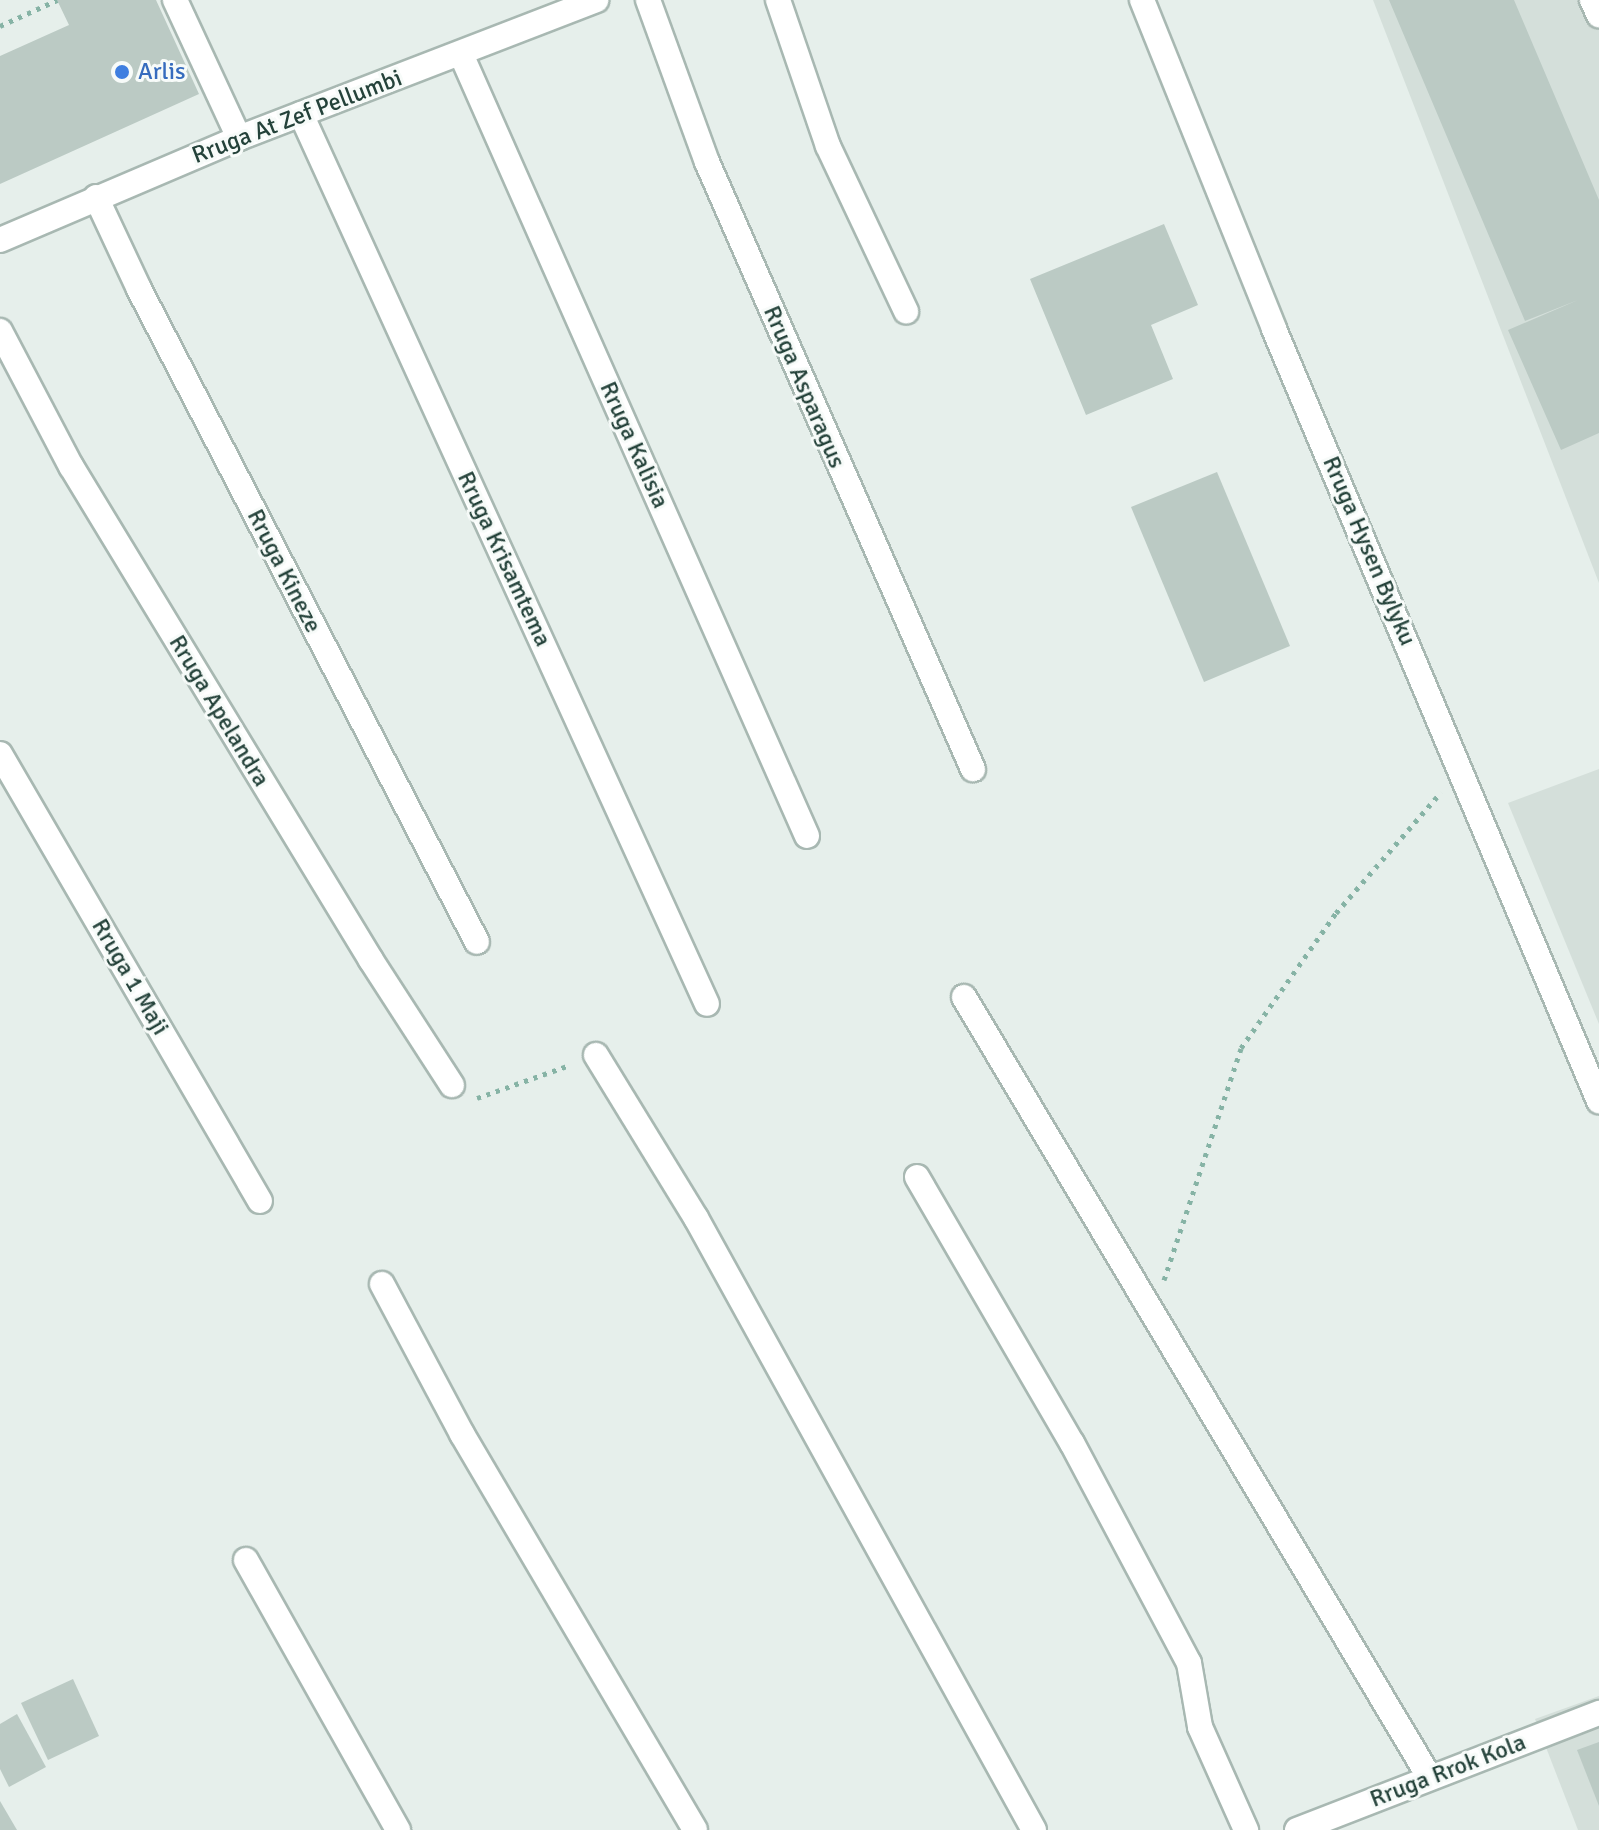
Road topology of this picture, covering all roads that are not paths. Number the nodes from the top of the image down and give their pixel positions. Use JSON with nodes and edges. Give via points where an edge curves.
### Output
{"nodes":[{"id":1,"x":175,"y":0,"type":"edge"},
{"id":2,"x":596,"y":0,"type":"edge"},
{"id":3,"x":648,"y":0,"type":"edge"},
{"id":4,"x":778,"y":0,"type":"edge"},
{"id":5,"x":1142,"y":0,"type":"edge"},
{"id":6,"x":1592,"y":0,"type":"edge"},
{"id":7,"x":1599,"y":15,"type":"edge"},
{"id":8,"x":461,"y":54,"type":"junction"},
{"id":9,"x":301,"y":114,"type":"junction"},
{"id":10,"x":239,"y":138,"type":"junction"},
{"id":11,"x":96,"y":197,"type":"junction"},
{"id":12,"x":0,"y":240,"type":"edge"},
{"id":13,"x":906,"y":311,"type":"dead end"},
{"id":14,"x":0,"y":331,"type":"edge"},
{"id":15,"x":0,"y":754,"type":"edge"},
{"id":16,"x":973,"y":769,"type":"dead end"},
{"id":17,"x":807,"y":836,"type":"dead end"},
{"id":18,"x":477,"y":942,"type":"dead end"},
{"id":19,"x":964,"y":997,"type":"dead end"},
{"id":20,"x":707,"y":1004,"type":"dead end"},
{"id":21,"x":596,"y":1055,"type":"road end"},
{"id":22,"x":452,"y":1085,"type":"road end"},
{"id":23,"x":1599,"y":1101,"type":"edge"},
{"id":24,"x":917,"y":1177,"type":"dead end"},
{"id":25,"x":260,"y":1201,"type":"dead end"},
{"id":26,"x":382,"y":1284,"type":"dead end"},
{"id":27,"x":246,"y":1560,"type":"dead end"},
{"id":28,"x":1599,"y":1713,"type":"edge"},
{"id":29,"x":1430,"y":1778,"type":"junction"},
{"id":30,"x":398,"y":1830,"type":"edge"},
{"id":31,"x":695,"y":1830,"type":"edge"},
{"id":32,"x":1034,"y":1830,"type":"edge"},
{"id":33,"x":1246,"y":1830,"type":"edge"},
{"id":34,"x":1297,"y":1830,"type":"edge"}],
"edges":[{"from":1,"to":10,"type":"street"},
{"from":2,"to":8,"type":"street","name":"Rruga At Zef Pellumbi"},
{"from":3,"to":16,"type":"street","name":"Rruga Asparagus","via":[[707,162]]},
{"from":4,"to":13,"type":"street","via":[[828,146]]},
{"from":5,"to":23,"type":"street","name":"Rruga Hysen Bylyku","via":[[1274,329]]},
{"from":6,"to":7,"type":"street"},
{"from":8,"to":9,"type":"street","name":"Rruga At Zef Pellumbi"},
{"from":8,"to":17,"type":"street","name":"Rruga Kalisia"},
{"from":9,"to":10,"type":"street","name":"Rruga At Zef Pellumbi"},
{"from":9,"to":20,"type":"street","name":"Rruga Krisamtema"},
{"from":10,"to":11,"type":"street","name":"Rruga At Zef Pellumbi"},
{"from":11,"to":12,"type":"street","name":"Rruga At Zef Pellumbi"},
{"from":11,"to":18,"type":"street","name":"Rruga Kineze"},
{"from":14,"to":22,"type":"street","name":"Rruga Apelandra","via":[[95,507]]},
{"from":15,"to":25,"type":"street","name":"Rruga 1 Maji"},
{"from":19,"to":29,"type":"street"},
{"from":21,"to":32,"type":"street","via":[[696,1218]]},
{"from":24,"to":33,"type":"street","via":[[1072,1443],[1189,1663],[1200,1727]]},
{"from":26,"to":31,"type":"street","via":[[462,1434]]},
{"from":27,"to":30,"type":"street"},
{"from":28,"to":29,"type":"street","name":"Rruga Rrok Kola"},
{"from":29,"to":34,"type":"street","name":"Rruga Rrok Kola"}]}
